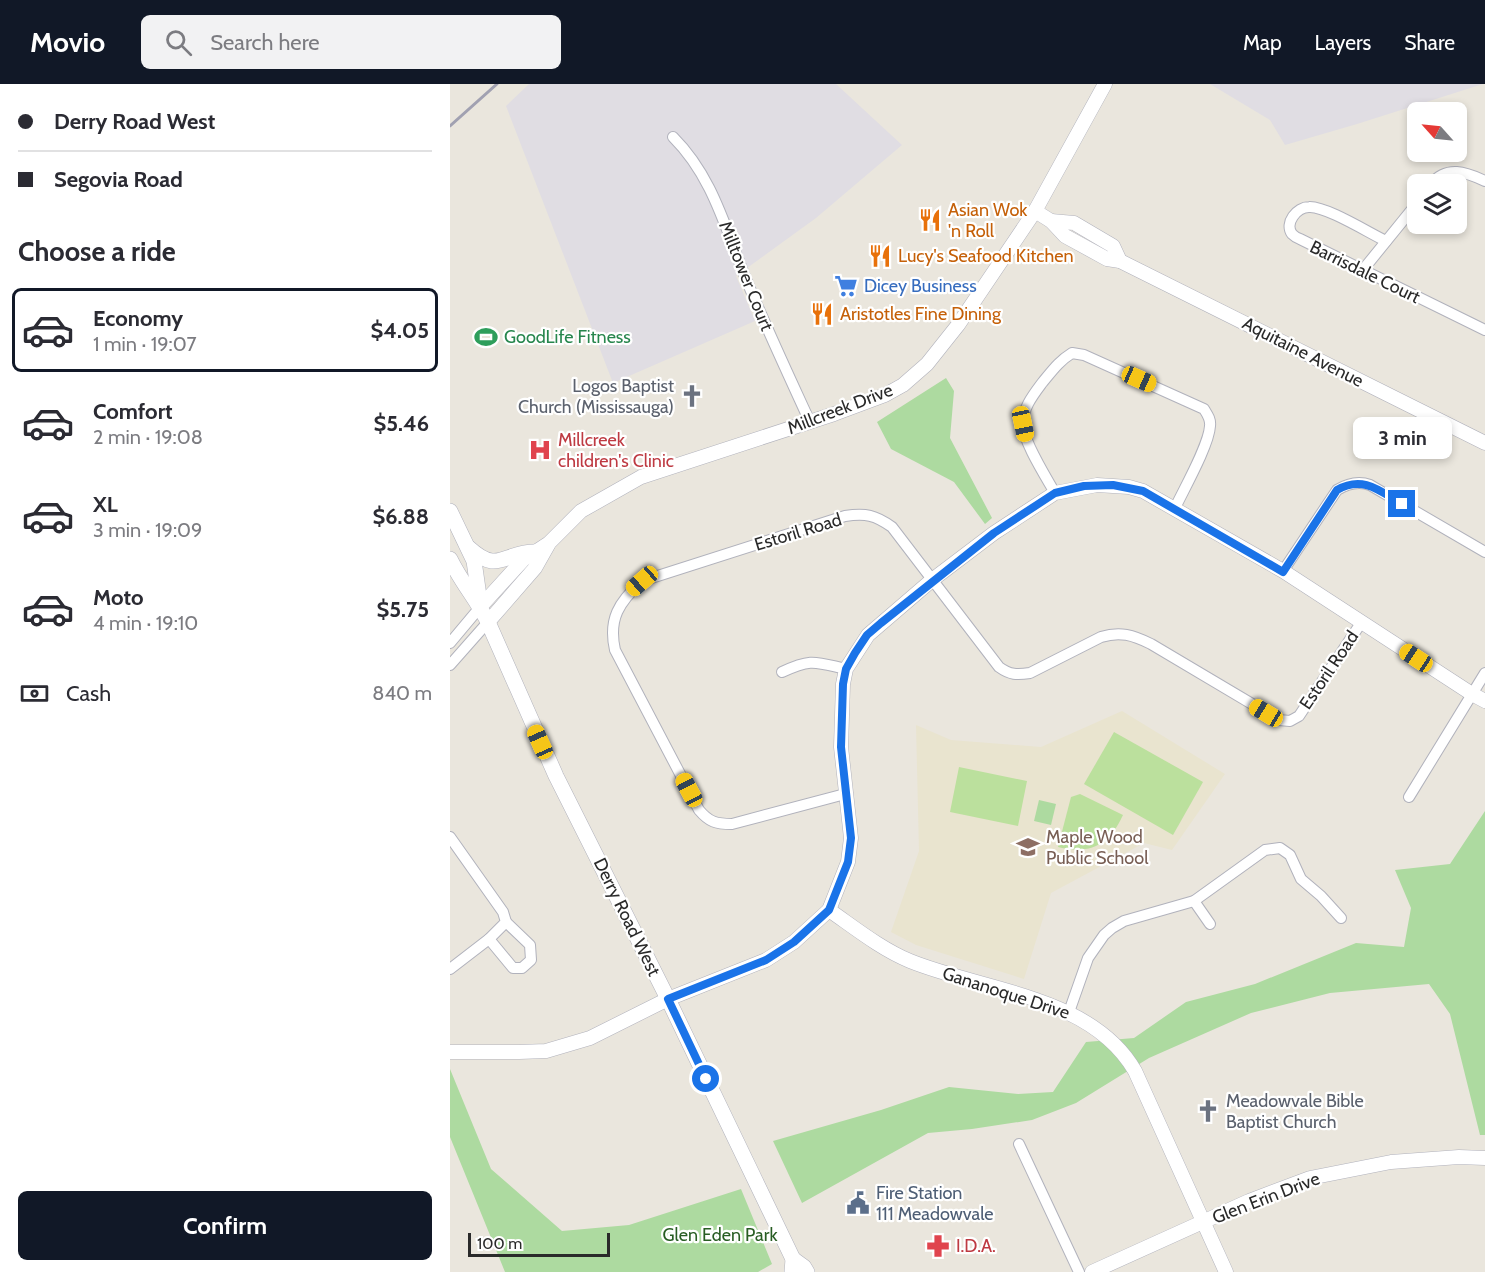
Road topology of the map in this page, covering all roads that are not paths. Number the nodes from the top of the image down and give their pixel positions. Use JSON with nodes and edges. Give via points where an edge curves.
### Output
{"nodes":[{"id":1,"x":1106,"y":84,"type":"edge"},
{"id":2,"x":673,"y":137,"type":"dead end"},
{"id":3,"x":1443,"y":174,"type":"edge"},
{"id":4,"x":1485,"y":181,"type":"edge"},
{"id":5,"x":1035,"y":211,"type":"junction"},
{"id":6,"x":1407,"y":215,"type":"edge"},
{"id":7,"x":1386,"y":241,"type":"junction"},
{"id":8,"x":1362,"y":271,"type":"junction"},
{"id":9,"x":1485,"y":330,"type":"edge"},
{"id":10,"x":810,"y":422,"type":"junction"},
{"id":11,"x":1485,"y":443,"type":"edge"},
{"id":12,"x":1055,"y":493,"type":"junction"},
{"id":13,"x":1175,"y":508,"type":"junction"},
{"id":14,"x":450,"y":511,"type":"edge"},
{"id":15,"x":549,"y":543,"type":"junction"},
{"id":16,"x":468,"y":547,"type":"junction"},
{"id":17,"x":535,"y":552,"type":"junction"},
{"id":18,"x":1485,"y":552,"type":"edge"},
{"id":19,"x":450,"y":559,"type":"edge"},
{"id":20,"x":1283,"y":572,"type":"junction"},
{"id":21,"x":932,"y":580,"type":"junction"},
{"id":22,"x":481,"y":606,"type":"junction"},
{"id":23,"x":488,"y":622,"type":"junction"},
{"id":24,"x":1361,"y":622,"type":"junction"},
{"id":25,"x":450,"y":643,"type":"edge"},
{"id":26,"x":450,"y":665,"type":"edge"},
{"id":27,"x":846,"y":669,"type":"junction"},
{"id":28,"x":782,"y":672,"type":"dead end"},
{"id":29,"x":1485,"y":673,"type":"edge"},
{"id":30,"x":1472,"y":694,"type":"junction"},
{"id":31,"x":1485,"y":701,"type":"edge"},
{"id":32,"x":845,"y":794,"type":"junction"},
{"id":33,"x":1409,"y":797,"type":"dead end"},
{"id":34,"x":450,"y":837,"type":"edge"},
{"id":35,"x":1194,"y":902,"type":"junction"},
{"id":36,"x":829,"y":910,"type":"junction"},
{"id":37,"x":1341,"y":918,"type":"dead end"},
{"id":38,"x":506,"y":922,"type":"junction"},
{"id":39,"x":1210,"y":924,"type":"dead end"},
{"id":40,"x":489,"y":939,"type":"junction"},
{"id":41,"x":450,"y":969,"type":"edge"},
{"id":42,"x":668,"y":999,"type":"junction"},
{"id":43,"x":1070,"y":1012,"type":"junction"},
{"id":44,"x":450,"y":1052,"type":"edge"},
{"id":45,"x":1019,"y":1144,"type":"dead end"},
{"id":46,"x":1485,"y":1158,"type":"edge"},
{"id":47,"x":1204,"y":1222,"type":"junction"},
{"id":48,"x":792,"y":1265,"type":"edge"},
{"id":49,"x":807,"y":1272,"type":"edge"},
{"id":50,"x":1079,"y":1272,"type":"edge"},
{"id":51,"x":1092,"y":1272,"type":"edge"},
{"id":52,"x":1226,"y":1272,"type":"edge"}],
"edges":[{"from":1,"to":5,"type":"street","name":"Millcreek Drive"},
{"from":2,"to":10,"type":"street","name":"Milltower Court","via":[[702,171]]},
{"from":3,"to":4,"type":"street","via":[[1465,172]]},
{"from":5,"to":10,"type":"street","name":"Millcreek Drive","via":[[927,364],[885,395]]},
{"from":5,"to":11,"type":"street","name":"Aquitaine Avenue","via":[[1051,220],[1065,236],[1107,259],[1120,261]]},
{"from":6,"to":7,"type":"street"},
{"from":7,"to":8,"type":"street"},
{"from":7,"to":8,"type":"street","name":"Barrisdale Court","via":[[1309,207],[1292,218],[1292,234]]},
{"from":8,"to":9,"type":"street","name":"Barrisdale Court"},
{"from":10,"to":15,"type":"street","name":"Millcreek Drive","via":[[641,477],[581,511]]},
{"from":12,"to":13,"type":"street","via":[[1090,485],[1129,487]]},
{"from":12,"to":13,"type":"street","via":[[1023,424],[1033,396],[1059,361],[1072,353],[1204,409],[1210,418],[1207,440]]},
{"from":12,"to":21,"type":"street"},
{"from":13,"to":20,"type":"street"},
{"from":14,"to":16,"type":"main road","name":"Derry Road West"},
{"from":15,"to":17,"type":"street","name":"Millcreek Drive"},
{"from":15,"to":23,"type":"street","name":"Millcreek Drive","via":[[535,568]]},
{"from":16,"to":17,"type":"main road","via":[[491,562]]},
{"from":16,"to":22,"type":"main road","name":"Derry Road West"},
{"from":17,"to":22,"type":"street","name":"Millcreek Drive"},
{"from":18,"to":20,"type":"street","via":[[1362,483],[1337,490]]},
{"from":19,"to":22,"type":"main road","name":"Derry Road West"},
{"from":20,"to":24,"type":"street"},
{"from":21,"to":24,"type":"street","name":"Estoril Road","via":[[999,667],[1009,674],[1030,673],[1101,637],[1124,633],[1136,636],[1279,720],[1290,721],[1299,716]]},
{"from":21,"to":27,"type":"street","via":[[867,635]]},
{"from":21,"to":32,"type":"street","name":"Estoril Road","via":[[892,527],[864,513],[642,581],[627,594],[614,616],[615,651],[708,821],[732,824]]},
{"from":22,"to":23,"type":"main road","name":"Derry Road West"},
{"from":22,"to":25,"type":"street","name":"Millcreek Drive"},
{"from":23,"to":26,"type":"street","name":"Millcreek Drive"},
{"from":23,"to":42,"type":"main road","name":"Derry Road West","via":[[556,776]]},
{"from":24,"to":30,"type":"street"},
{"from":27,"to":28,"type":"street","via":[[813,661]]},
{"from":27,"to":32,"type":"street","via":[[841,747]]},
{"from":29,"to":30,"type":"street"},
{"from":30,"to":31,"type":"street"},
{"from":30,"to":33,"type":"street"},
{"from":32,"to":36,"type":"street","via":[[851,838],[848,862]]},
{"from":34,"to":38,"type":"street"},
{"from":35,"to":37,"type":"street","via":[[1265,850],[1280,848],[1290,855],[1301,879]]},
{"from":35,"to":39,"type":"street"},
{"from":35,"to":43,"type":"street","via":[[1124,921],[1104,934],[1088,958]]},
{"from":36,"to":42,"type":"street","via":[[794,942],[766,960]]},
{"from":36,"to":43,"type":"street","name":"Gananoque Drive","via":[[877,944],[910,961]]},
{"from":38,"to":40,"type":"street"},
{"from":38,"to":40,"type":"street","via":[[530,945],[531,960],[522,968],[513,968]]},
{"from":40,"to":41,"type":"street"},
{"from":42,"to":44,"type":"street","via":[[590,1038],[546,1050]]},
{"from":42,"to":48,"type":"main road","name":"Derry Road West"},
{"from":43,"to":47,"type":"street","name":"Gananoque Drive","via":[[1095,1027],[1127,1056]]},
{"from":45,"to":50,"type":"street"},
{"from":46,"to":47,"type":"street","name":"Glen Erin Drive","via":[[1391,1162],[1310,1178]]},
{"from":47,"to":51,"type":"street","name":"Glen Erin Drive"},
{"from":47,"to":52,"type":"street","name":"Gananoque Drive"},
{"from":48,"to":49,"type":"main road","name":"Derry Road West","via":[[804,1267]]}]}
